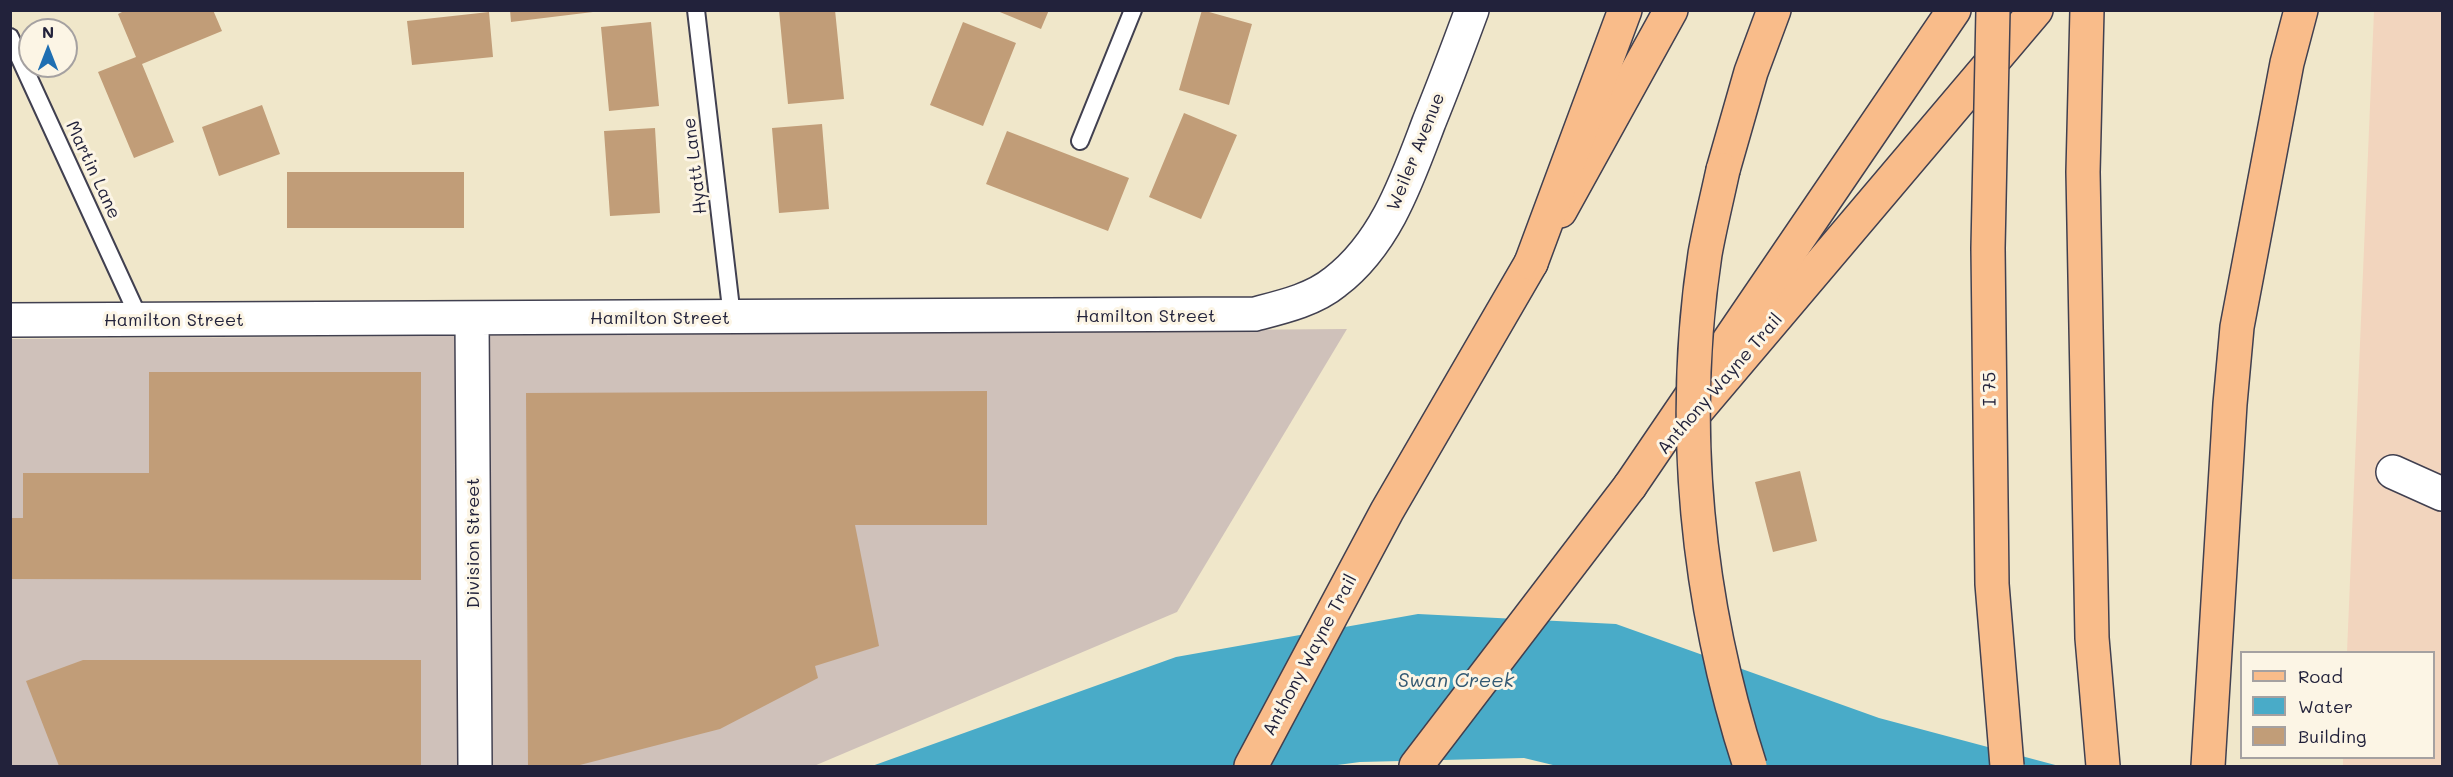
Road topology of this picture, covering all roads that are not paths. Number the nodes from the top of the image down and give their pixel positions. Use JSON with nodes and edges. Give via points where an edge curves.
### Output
{"nodes":[{"id":1,"x":696,"y":10,"type":"edge"},
{"id":2,"x":1133,"y":10,"type":"edge"},
{"id":3,"x":1472,"y":10,"type":"edge"},
{"id":4,"x":1625,"y":10,"type":"edge"},
{"id":5,"x":1671,"y":10,"type":"edge"},
{"id":6,"x":1774,"y":10,"type":"edge"},
{"id":7,"x":1954,"y":10,"type":"edge"},
{"id":8,"x":1993,"y":10,"type":"edge"},
{"id":9,"x":2036,"y":10,"type":"edge"},
{"id":10,"x":2087,"y":10,"type":"edge"},
{"id":11,"x":2301,"y":10,"type":"edge"},
{"id":12,"x":10,"y":37,"type":"edge"},
{"id":13,"x":1080,"y":141,"type":"dead end"},
{"id":14,"x":1531,"y":262,"type":"junction"},
{"id":15,"x":1307,"y":297,"type":"joint"},
{"id":16,"x":732,"y":317,"type":"junction"},
{"id":17,"x":472,"y":319,"type":"junction"},
{"id":18,"x":10,"y":320,"type":"edge"},
{"id":19,"x":140,"y":320,"type":"junction"},
{"id":20,"x":2393,"y":472,"type":"dead end"},
{"id":21,"x":1630,"y":486,"type":"junction"},
{"id":22,"x":2442,"y":494,"type":"edge"},
{"id":23,"x":475,"y":766,"type":"edge"},
{"id":24,"x":1251,"y":766,"type":"edge"},
{"id":25,"x":1416,"y":766,"type":"edge"},
{"id":26,"x":1750,"y":766,"type":"edge"},
{"id":27,"x":2007,"y":766,"type":"edge"},
{"id":28,"x":2103,"y":766,"type":"edge"},
{"id":29,"x":2208,"y":766,"type":"edge"}],
"edges":[{"from":1,"to":16,"type":"lane","name":"Hyatt Lane"},
{"from":2,"to":13,"type":"lane"},
{"from":3,"to":15,"type":"street","name":"Weiler Avenue","via":[[1388,220],[1350,269],[1334,284]]},
{"from":4,"to":14,"type":"main road"},
{"from":5,"to":14,"type":"main road","name":"Anthony Wayne Trail"},
{"from":6,"to":26,"type":"main road","bridge":true,"via":[[1751,72],[1723,170],[1706,255],[1695,369],[1694,454],[1710,604]]},
{"from":7,"to":21,"type":"main road"},
{"from":8,"to":27,"type":"main road","name":"I 75","bridge":true,"via":[[1988,248],[1992,584]]},
{"from":9,"to":21,"type":"main road","name":"Anthony Wayne Trail"},
{"from":10,"to":28,"type":"main road","via":[[2083,172],[2092,626]]},
{"from":11,"to":29,"type":"main road","via":[[2287,63],[2242,300],[2230,404]]},
{"from":12,"to":19,"type":"lane","name":"Martin Lane"},
{"from":14,"to":24,"type":"main road","name":"Anthony Wayne Trail","via":[[1387,511]]},
{"from":15,"to":16,"type":"street","name":"Hamilton Street","via":[[1255,314],[1209,316]]},
{"from":16,"to":17,"type":"street","name":"Hamilton Street"},
{"from":17,"to":19,"type":"street","name":"Hamilton Street"},
{"from":17,"to":23,"type":"street","name":"Division Street"},
{"from":18,"to":19,"type":"street","name":"Hamilton Street"},
{"from":20,"to":22,"type":"street"},
{"from":21,"to":25,"type":"main road","name":"Anthony Wayne Trail"}]}
